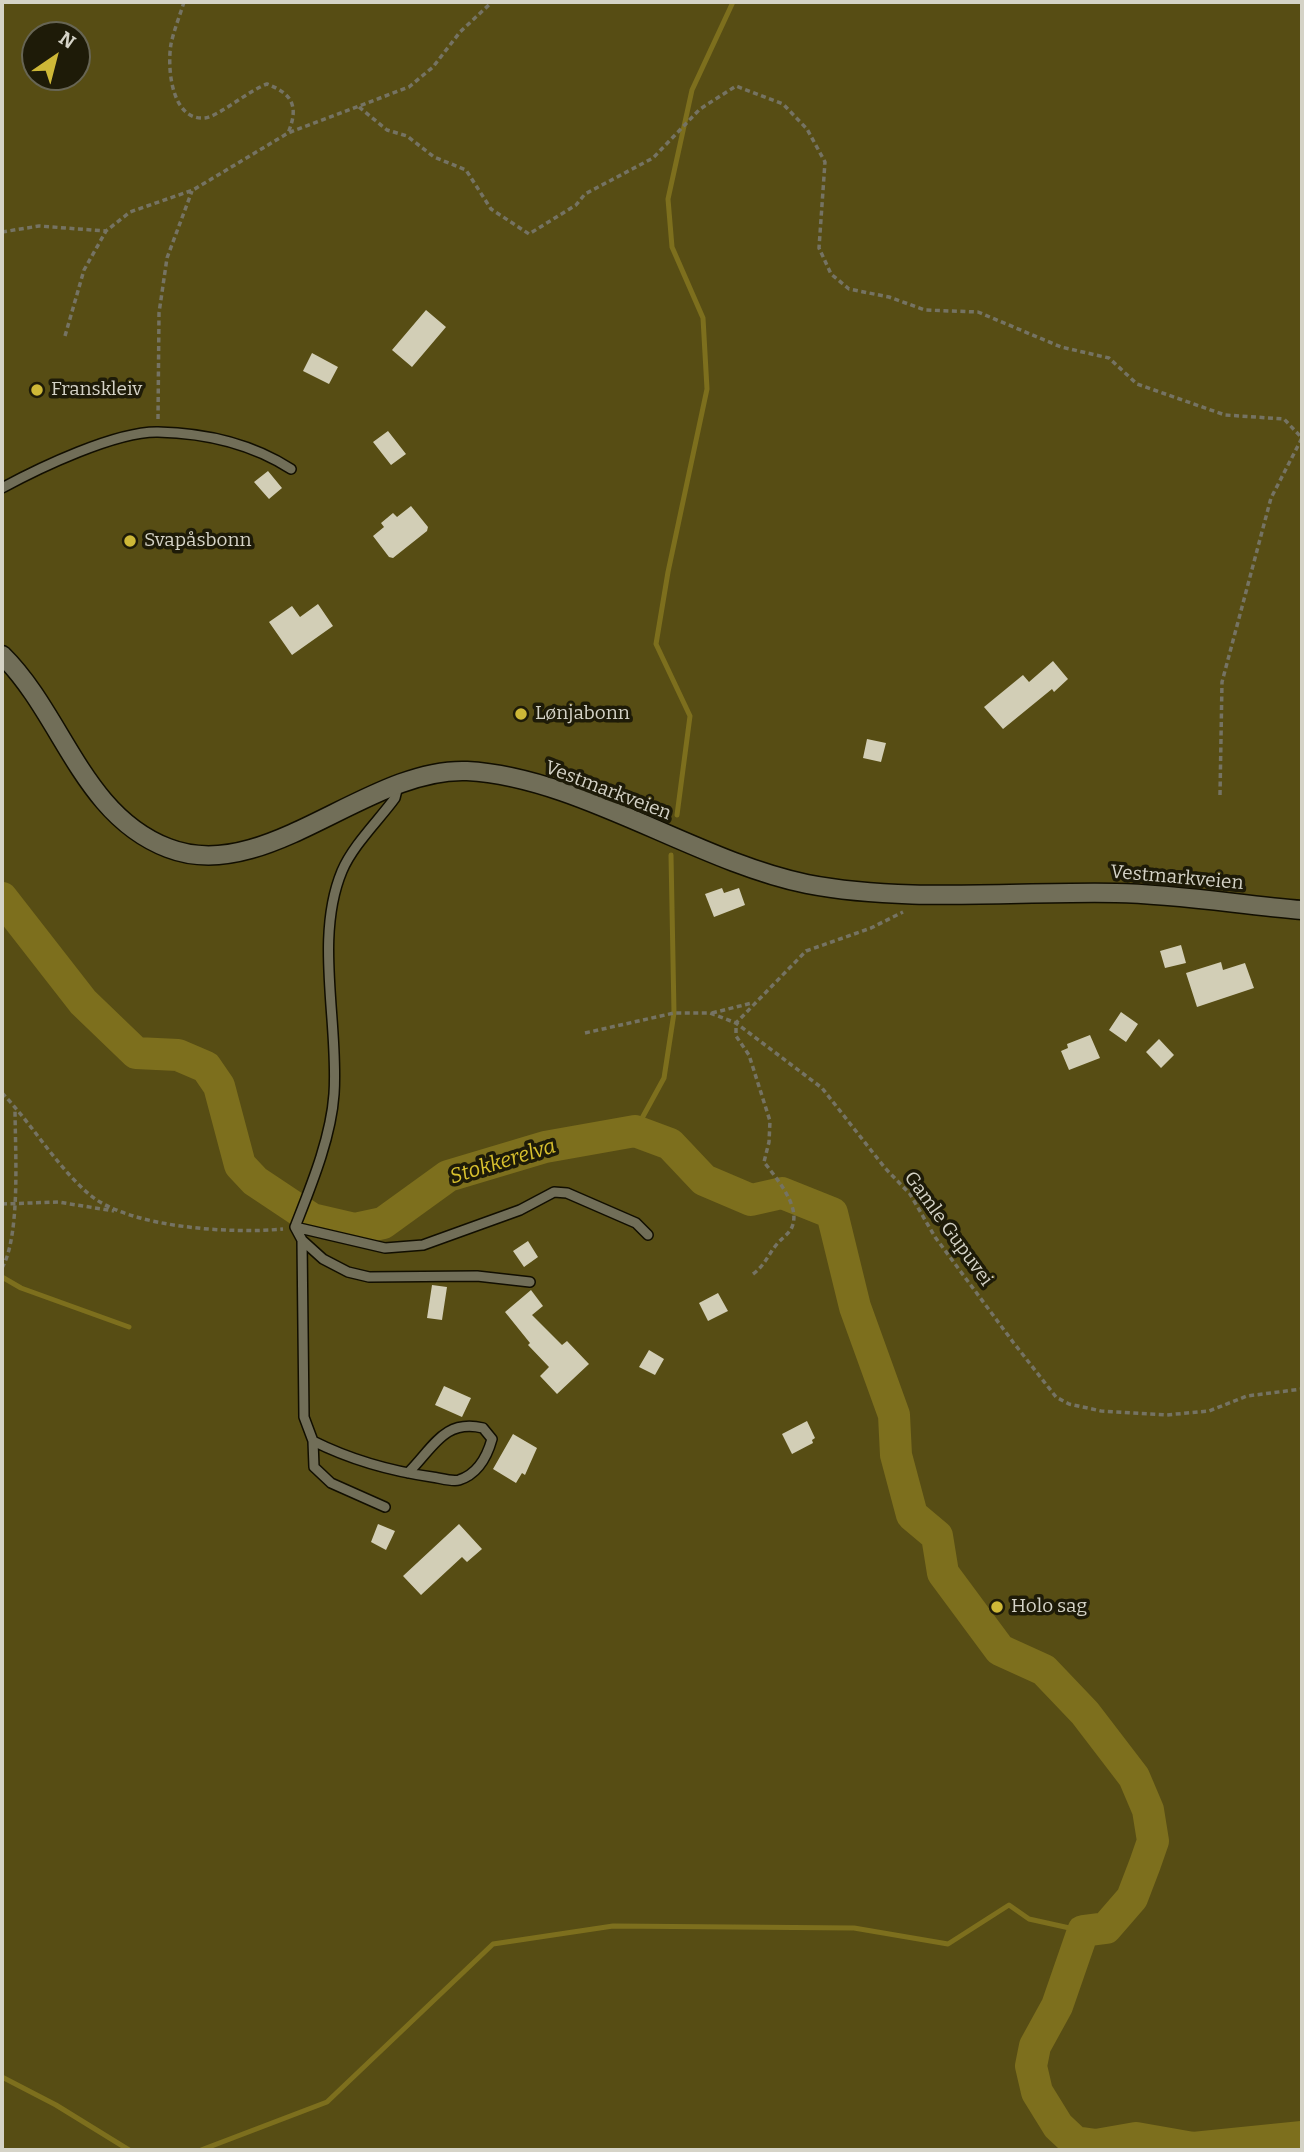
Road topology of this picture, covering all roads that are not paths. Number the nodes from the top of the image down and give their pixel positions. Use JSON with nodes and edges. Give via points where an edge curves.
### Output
{"nodes":[{"id":1,"x":291,"y":469,"type":"dead end"},
{"id":2,"x":2,"y":488,"type":"edge"},
{"id":3,"x":2,"y":655,"type":"edge"},
{"id":4,"x":398,"y":786,"type":"junction"},
{"id":5,"x":1302,"y":910,"type":"edge"},
{"id":6,"x":295,"y":1227,"type":"junction"},
{"id":7,"x":648,"y":1235,"type":"dead end"},
{"id":8,"x":303,"y":1240,"type":"junction"},
{"id":9,"x":530,"y":1282,"type":"dead end"},
{"id":10,"x":313,"y":1441,"type":"junction"},
{"id":11,"x":408,"y":1474,"type":"junction"},
{"id":12,"x":385,"y":1507,"type":"dead end"}],
"edges":[{"from":1,"to":2,"type":"lane","via":[[237,443],[156,432],[42,467]]},
{"from":3,"to":4,"type":"street","name":"Vestmarkveien","via":[[39,698],[91,786],[119,819],[169,849],[218,858],[253,849]]},
{"from":4,"to":5,"type":"street","name":"Vestmarkveien","via":[[435,774],[466,771],[506,777],[552,790],[769,875],[855,891],[1121,893]]},
{"from":4,"to":6,"type":"lane","via":[[395,797],[343,869],[333,897],[330,998],[334,1096]]},
{"from":6,"to":7,"type":"lane","via":[[385,1248],[423,1245],[509,1214],[554,1192],[567,1193],[624,1218]]},
{"from":6,"to":8,"type":"lane"},
{"from":8,"to":9,"type":"lane","via":[[323,1259],[369,1277],[477,1276]]},
{"from":8,"to":10,"type":"lane","via":[[304,1417]]},
{"from":10,"to":11,"type":"lane","via":[[341,1455]]},
{"from":10,"to":12,"type":"lane","via":[[314,1467],[331,1483]]},
{"from":11,"to":11,"type":"lane","via":[[457,1481],[476,1470],[492,1439],[483,1428],[452,1426]]}]}
